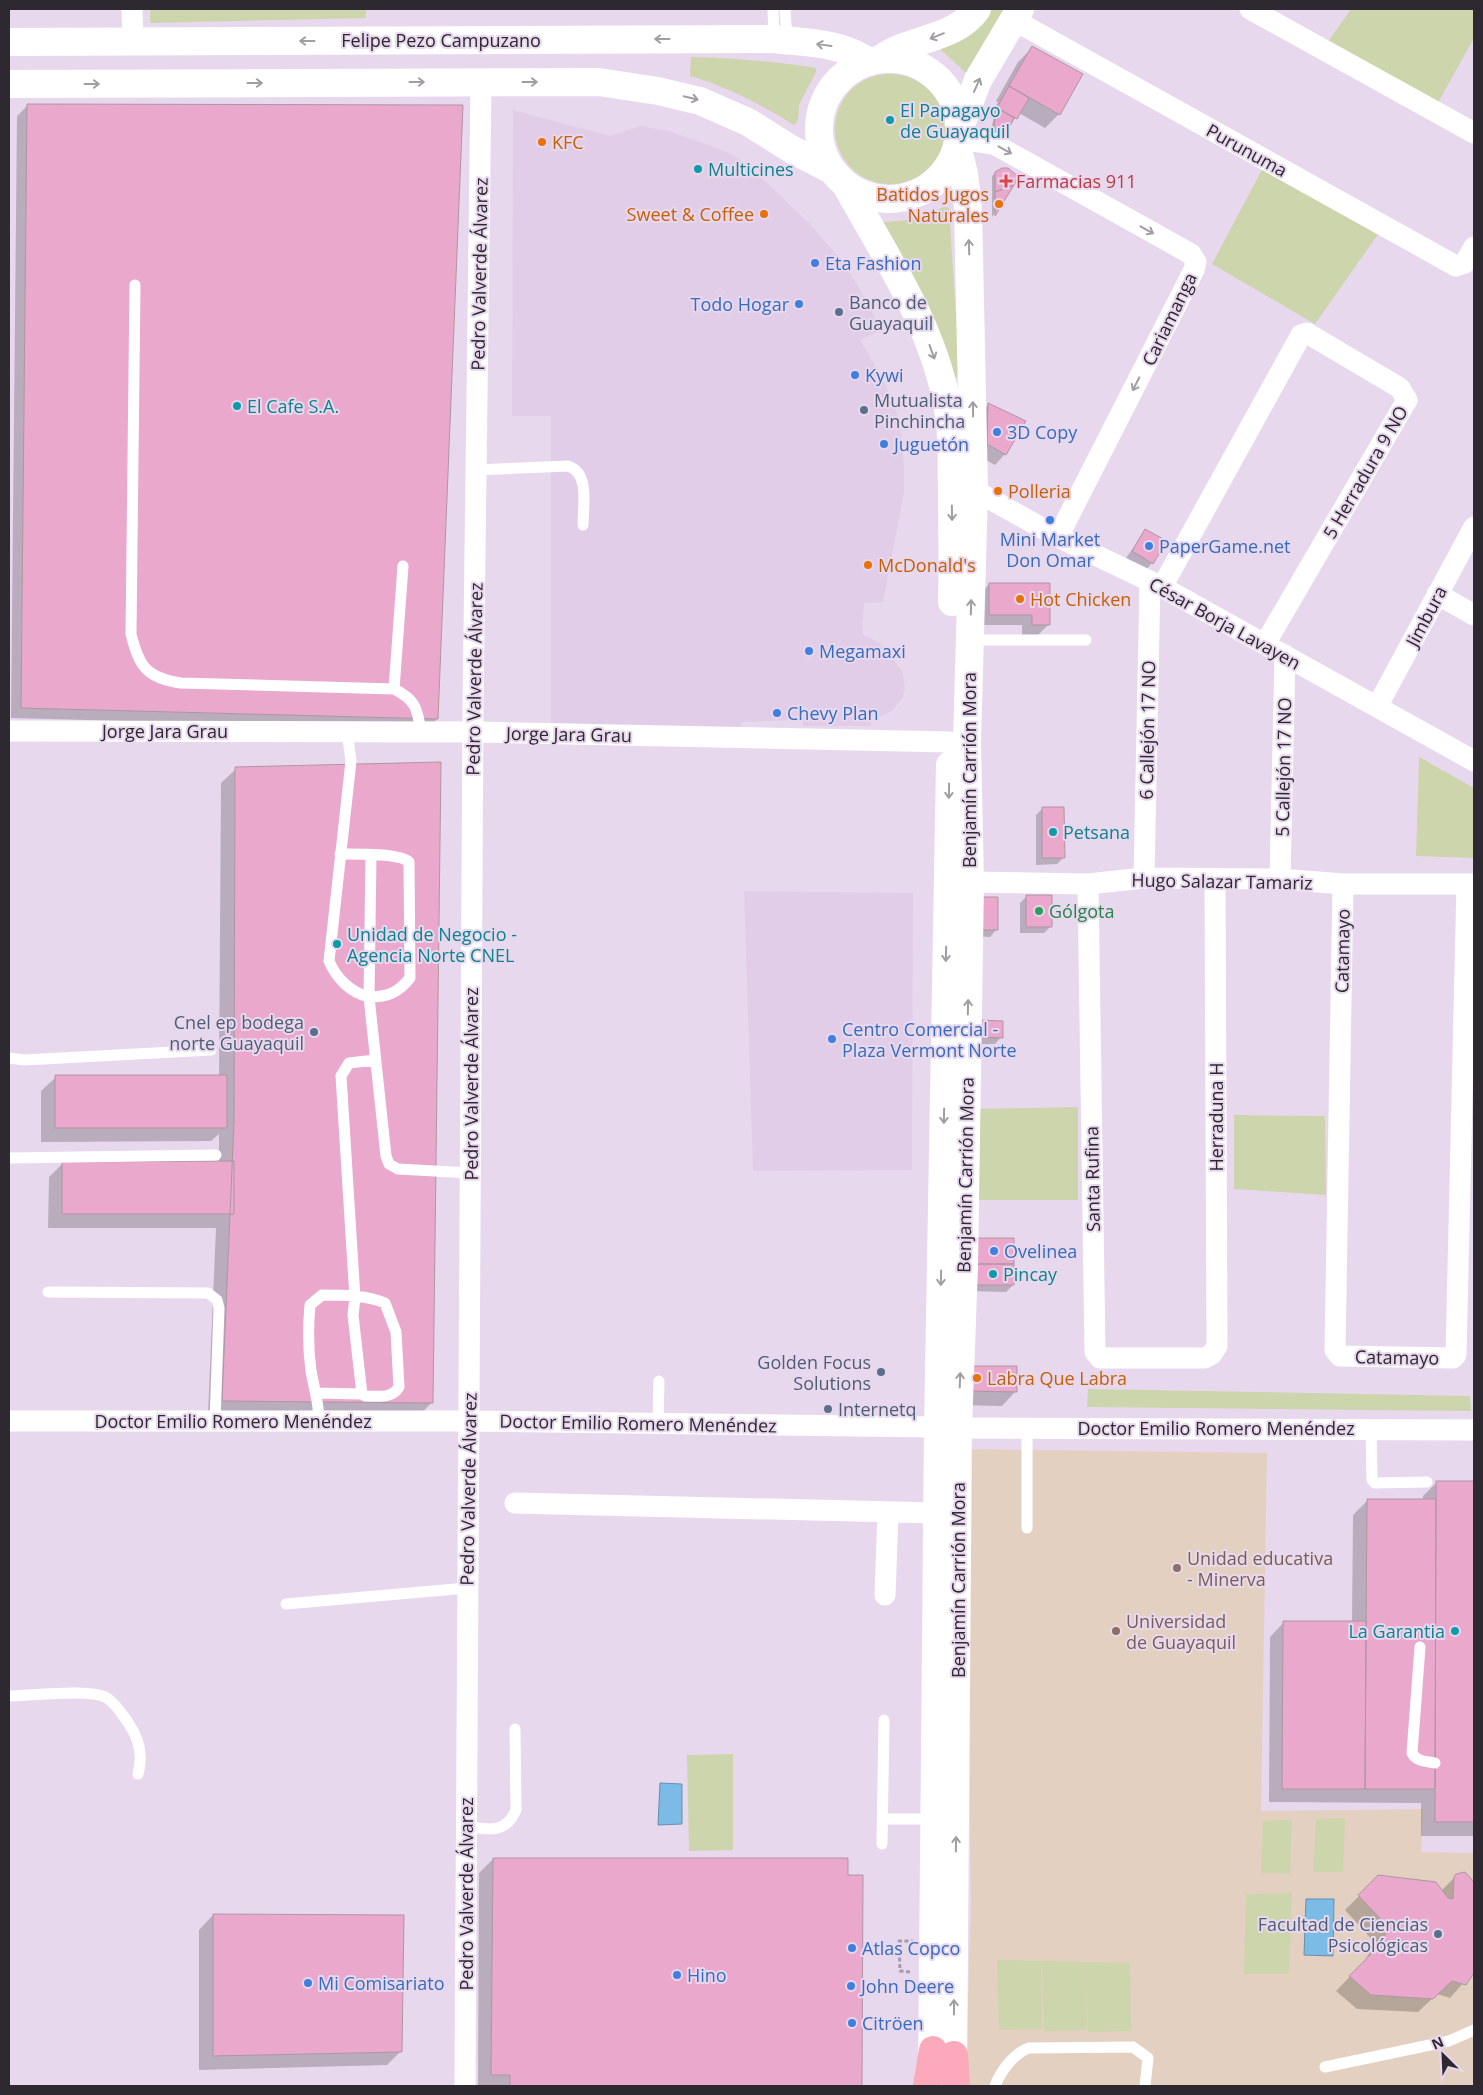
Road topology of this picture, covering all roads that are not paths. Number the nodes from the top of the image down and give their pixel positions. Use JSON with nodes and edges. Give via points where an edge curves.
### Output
{"nodes":[{"id":1,"x":132,"y":9,"type":"edge"},
{"id":2,"x":772,"y":9,"type":"edge"},
{"id":3,"x":785,"y":9,"type":"edge"},
{"id":4,"x":977,"y":9,"type":"edge"},
{"id":5,"x":1250,"y":9,"type":"edge"},
{"id":6,"x":1017,"y":14,"type":"edge"},
{"id":7,"x":780,"y":40,"type":"junction"},
{"id":8,"x":9,"y":42,"type":"edge"},
{"id":9,"x":64,"y":42,"type":"junction"},
{"id":10,"x":133,"y":42,"type":"junction"},
{"id":11,"x":875,"y":61,"type":"junction"},
{"id":12,"x":481,"y":82,"type":"junction"},
{"id":13,"x":9,"y":84,"type":"edge"},
{"id":14,"x":64,"y":84,"type":"junction"},
{"id":15,"x":1474,"y":133,"type":"edge"},
{"id":16,"x":958,"y":138,"type":"junction"},
{"id":17,"x":838,"y":177,"type":"junction"},
{"id":18,"x":1474,"y":247,"type":"edge"},
{"id":19,"x":135,"y":285,"type":"dead end"},
{"id":20,"x":476,"y":470,"type":"junction"},
{"id":21,"x":974,"y":490,"type":"junction"},
{"id":22,"x":583,"y":525,"type":"dead end"},
{"id":23,"x":1474,"y":527,"type":"edge"},
{"id":24,"x":1058,"y":536,"type":"junction"},
{"id":25,"x":403,"y":566,"type":"dead end"},
{"id":26,"x":1156,"y":584,"type":"junction"},
{"id":27,"x":1437,"y":594,"type":"junction"},
{"id":28,"x":1474,"y":615,"type":"edge"},
{"id":29,"x":970,"y":640,"type":"junction"},
{"id":30,"x":1086,"y":640,"type":"dead end"},
{"id":31,"x":1265,"y":644,"type":"junction"},
{"id":32,"x":1285,"y":655,"type":"junction"},
{"id":33,"x":394,"y":689,"type":"junction"},
{"id":34,"x":1378,"y":705,"type":"junction"},
{"id":35,"x":9,"y":731,"type":"edge"},
{"id":36,"x":347,"y":731,"type":"junction"},
{"id":37,"x":421,"y":731,"type":"junction"},
{"id":38,"x":473,"y":732,"type":"junction"},
{"id":39,"x":950,"y":742,"type":"junction"},
{"id":40,"x":1474,"y":761,"type":"edge"},
{"id":41,"x":340,"y":854,"type":"junction"},
{"id":42,"x":371,"y":855,"type":"junction"},
{"id":43,"x":1144,"y":878,"type":"junction"},
{"id":44,"x":1280,"y":879,"type":"junction"},
{"id":45,"x":1215,"y":880,"type":"junction"},
{"id":46,"x":970,"y":882,"type":"junction"},
{"id":47,"x":1088,"y":884,"type":"junction"},
{"id":48,"x":1343,"y":884,"type":"junction"},
{"id":49,"x":1470,"y":884,"type":"edge"},
{"id":50,"x":369,"y":998,"type":"junction"},
{"id":51,"x":212,"y":1050,"type":"dead end"},
{"id":52,"x":9,"y":1058,"type":"edge"},
{"id":53,"x":375,"y":1060,"type":"junction"},
{"id":54,"x":216,"y":1155,"type":"dead end"},
{"id":55,"x":9,"y":1158,"type":"edge"},
{"id":56,"x":470,"y":1173,"type":"junction"},
{"id":57,"x":48,"y":1292,"type":"dead end"},
{"id":58,"x":355,"y":1298,"type":"junction"},
{"id":59,"x":1212,"y":1354,"type":"joint"},
{"id":60,"x":659,"y":1381,"type":"dead end"},
{"id":61,"x":316,"y":1393,"type":"junction"},
{"id":62,"x":362,"y":1394,"type":"junction"},
{"id":63,"x":9,"y":1421,"type":"edge"},
{"id":64,"x":216,"y":1421,"type":"junction"},
{"id":65,"x":318,"y":1421,"type":"junction"},
{"id":66,"x":469,"y":1421,"type":"junction"},
{"id":67,"x":658,"y":1423,"type":"junction"},
{"id":68,"x":948,"y":1428,"type":"junction"},
{"id":69,"x":1027,"y":1428,"type":"junction"},
{"id":70,"x":1370,"y":1428,"type":"junction"},
{"id":71,"x":1474,"y":1430,"type":"edge"},
{"id":72,"x":1427,"y":1482,"type":"dead end"},
{"id":73,"x":515,"y":1503,"type":"dead end"},
{"id":74,"x":888,"y":1512,"type":"junction"},
{"id":75,"x":937,"y":1513,"type":"junction"},
{"id":76,"x":1027,"y":1528,"type":"dead end"},
{"id":77,"x":467,"y":1588,"type":"junction"},
{"id":78,"x":885,"y":1595,"type":"dead end"},
{"id":79,"x":286,"y":1604,"type":"dead end"},
{"id":80,"x":1420,"y":1647,"type":"dead end"},
{"id":81,"x":9,"y":1696,"type":"edge"},
{"id":82,"x":884,"y":1720,"type":"dead end"},
{"id":83,"x":515,"y":1729,"type":"dead end"},
{"id":84,"x":1435,"y":1763,"type":"dead end"},
{"id":85,"x":138,"y":1774,"type":"dead end"},
{"id":86,"x":883,"y":1819,"type":"junction"},
{"id":87,"x":935,"y":1819,"type":"junction"},
{"id":88,"x":466,"y":1826,"type":"junction"},
{"id":89,"x":882,"y":1844,"type":"dead end"},
{"id":90,"x":1474,"y":2030,"type":"edge"},
{"id":91,"x":943,"y":2053,"type":"junction"},
{"id":92,"x":1325,"y":2067,"type":"dead end"},
{"id":93,"x":465,"y":2086,"type":"edge"},
{"id":94,"x":927,"y":2086,"type":"edge"},
{"id":95,"x":932,"y":2086,"type":"edge"},
{"id":96,"x":954,"y":2086,"type":"edge"},
{"id":97,"x":995,"y":2086,"type":"edge"},
{"id":98,"x":1145,"y":2086,"type":"edge"}],
"edges":[{"from":1,"to":10,"type":"street"},
{"from":2,"to":7,"type":"lane"},
{"from":3,"to":7,"type":"lane"},
{"from":4,"to":11,"type":"main road","one_way":true,"via":[[953,29],[904,46]]},
{"from":5,"to":15,"type":"street"},
{"from":16,"to":6,"type":"main road","one_way":true,"via":[[978,80]]},
{"from":6,"to":18,"type":"street","name":"Purunuma","via":[[1456,266],[1465,263]]},
{"from":7,"to":10,"type":"main road","name":"Felipe Pezo Campuzano","one_way":true},
{"from":11,"to":7,"type":"main road","name":"Felipe Pezo Campuzano","one_way":true,"via":[[843,47]]},
{"from":8,"to":9,"type":"main road","name":"Felipe Pezo Campuzano"},
{"from":9,"to":10,"type":"main road","name":"Felipe Pezo Campuzano"},
{"from":9,"to":14,"type":"main road","via":[[53,57],[53,66]]},
{"from":11,"to":16,"type":"main road","via":[[901,60],[920,66],[936,77],[949,92],[957,110]]},
{"from":11,"to":17,"type":"main road","via":[[849,72],[833,86],[822,106],[821,149]]},
{"from":14,"to":12,"type":"main road","one_way":true},
{"from":12,"to":17,"type":"main road","one_way":true,"via":[[599,82],[700,100],[748,122]]},
{"from":12,"to":20,"type":"street","name":"Pedro Valverde Álvarez"},
{"from":13,"to":14,"type":"main road"},
{"from":16,"to":17,"type":"main road","via":[[948,167],[932,184],[912,196],[889,200],[866,196]]},
{"from":21,"to":16,"type":"main road","name":"Benjamín Carrión Mora","one_way":true,"via":[[968,208]]},
{"from":16,"to":24,"type":"street","name":"Cariamanga","one_way":true,"via":[[994,144],[1191,254],[1196,262]]},
{"from":17,"to":39,"type":"main road","name":"Benjamín Carrión Mora","one_way":true,"via":[[919,317],[934,356],[950,417],[953,564]]},
{"from":19,"to":33,"type":"lane","via":[[131,634],[137,659],[164,681],[181,683]]},
{"from":20,"to":22,"type":"lane","via":[[576,468],[582,476]]},
{"from":20,"to":38,"type":"street","name":"Pedro Valverde Álvarez"},
{"from":21,"to":24,"type":"street","name":"César Borja Lavayen"},
{"from":29,"to":21,"type":"main road","name":"Benjamín Carrión Mora","one_way":true},
{"from":23,"to":27,"type":"street","name":"Jimbura"},
{"from":24,"to":26,"type":"street","name":"César Borja Lavayen"},
{"from":25,"to":33,"type":"lane"},
{"from":26,"to":31,"type":"street","name":"César Borja Lavayen"},
{"from":26,"to":31,"type":"street","name":"5 Herradura 9 NO","via":[[1306,332],[1400,388],[1407,400]]},
{"from":26,"to":43,"type":"street","name":"6 Callejón 17 NO"},
{"from":27,"to":28,"type":"street"},
{"from":27,"to":34,"type":"street","name":"Jimbura"},
{"from":29,"to":30,"type":"lane"},
{"from":29,"to":46,"type":"main road","name":"Benjamín Carrión Mora"},
{"from":31,"to":32,"type":"street","name":"César Borja Lavayen"},
{"from":32,"to":34,"type":"street","name":"César Borja Lavayen"},
{"from":32,"to":44,"type":"street","name":"5 Callejón 17 NO"},
{"from":33,"to":37,"type":"lane","via":[[408,696],[417,710]]},
{"from":34,"to":40,"type":"street","name":"César Borja Lavayen"},
{"from":35,"to":36,"type":"street","name":"Jorge Jara Grau"},
{"from":36,"to":37,"type":"street","name":"Jorge Jara Grau"},
{"from":36,"to":41,"type":"lane","via":[[351,761]]},
{"from":37,"to":38,"type":"street","name":"Jorge Jara Grau"},
{"from":38,"to":39,"type":"street","name":"Jorge Jara Grau"},
{"from":38,"to":56,"type":"street","name":"Pedro Valverde Álvarez"},
{"from":39,"to":68,"type":"main road","name":"Benjamín Carrión Mora","one_way":true},
{"from":41,"to":42,"type":"lane"},
{"from":41,"to":50,"type":"lane","via":[[330,961],[339,978],[358,995]]},
{"from":42,"to":50,"type":"lane"},
{"from":42,"to":50,"type":"lane","via":[[397,857],[409,862],[410,978],[401,989],[390,995]]},
{"from":43,"to":45,"type":"street","name":"Hugo Salazar Tamariz"},
{"from":43,"to":47,"type":"street","name":"Hugo Salazar Tamariz"},
{"from":44,"to":45,"type":"street","name":"Hugo Salazar Tamariz"},
{"from":44,"to":48,"type":"street","name":"Hugo Salazar Tamariz"},
{"from":45,"to":59,"type":"street","name":"Herraduna H","via":[[1217,1346]]},
{"from":46,"to":47,"type":"street","name":"Hugo Salazar Tamariz"},
{"from":68,"to":46,"type":"main road","name":"Benjamín Carrión Mora","one_way":true,"via":[[964,1266]]},
{"from":47,"to":59,"type":"street","name":"Santa Rufina","via":[[1095,1352],[1100,1358],[1204,1358]]},
{"from":48,"to":49,"type":"street","name":"Hugo Salazar Tamariz"},
{"from":48,"to":49,"type":"street","name":"Catamayo","via":[[1334,1350],[1340,1356],[1453,1358],[1456,1355]]},
{"from":50,"to":53,"type":"lane"},
{"from":51,"to":52,"type":"lane","via":[[24,1060]]},
{"from":53,"to":56,"type":"lane","via":[[389,1164],[398,1169]]},
{"from":53,"to":58,"type":"lane","via":[[348,1063],[341,1076]]},
{"from":54,"to":55,"type":"lane"},
{"from":56,"to":66,"type":"street","name":"Pedro Valverde Álvarez"},
{"from":57,"to":64,"type":"lane","via":[[208,1293],[219,1308]]},
{"from":58,"to":61,"type":"lane","via":[[322,1296],[310,1305],[310,1363]]},
{"from":58,"to":62,"type":"lane","via":[[353,1315]]},
{"from":58,"to":62,"type":"lane","via":[[371,1297],[385,1303],[396,1332],[399,1359],[400,1381],[396,1392],[381,1396]]},
{"from":60,"to":67,"type":"lane"},
{"from":61,"to":62,"type":"lane"},
{"from":61,"to":65,"type":"lane"},
{"from":63,"to":64,"type":"street","name":"Doctor Emilio Romero Menéndez"},
{"from":64,"to":65,"type":"street","name":"Doctor Emilio Romero Menéndez"},
{"from":65,"to":66,"type":"street","name":"Doctor Emilio Romero Menéndez"},
{"from":66,"to":67,"type":"street","name":"Doctor Emilio Romero Menéndez"},
{"from":66,"to":77,"type":"street","name":"Pedro Valverde Álvarez"},
{"from":67,"to":68,"type":"street","name":"Doctor Emilio Romero Menéndez"},
{"from":68,"to":69,"type":"street","name":"Doctor Emilio Romero Menéndez"},
{"from":68,"to":75,"type":"main road","name":"Benjamín Carrión Mora"},
{"from":91,"to":68,"type":"main road","name":"Benjamín Carrión Mora","one_way":true},
{"from":69,"to":70,"type":"street","name":"Doctor Emilio Romero Menéndez"},
{"from":69,"to":76,"type":"lane"},
{"from":70,"to":71,"type":"street","name":"Doctor Emilio Romero Menéndez"},
{"from":70,"to":72,"type":"lane","via":[[1372,1480],[1375,1483]]},
{"from":73,"to":74,"type":"street"},
{"from":74,"to":75,"type":"street"},
{"from":74,"to":78,"type":"street"},
{"from":75,"to":87,"type":"main road","name":"Benjamín Carrión Mora"},
{"from":77,"to":79,"type":"lane"},
{"from":77,"to":88,"type":"street","name":"Pedro Valverde Álvarez"},
{"from":80,"to":84,"type":"lane","via":[[1412,1753],[1415,1758]]},
{"from":81,"to":85,"type":"lane","via":[[93,1692],[107,1698],[122,1713],[136,1735],[142,1759]]},
{"from":82,"to":86,"type":"lane"},
{"from":83,"to":88,"type":"lane","via":[[516,1810],[511,1821],[502,1828]]},
{"from":86,"to":87,"type":"lane"},
{"from":86,"to":89,"type":"lane"},
{"from":87,"to":91,"type":"main road","name":"Benjamín Carrión Mora"},
{"from":88,"to":93,"type":"street","name":"Pedro Valverde Álvarez"},
{"from":90,"to":92,"type":"lane","via":[[1449,2041]]},
{"from":91,"to":94,"type":"main road"},
{"from":91,"to":95,"type":"main road","name":"Benjamín Carrión Mora"},
{"from":91,"to":96,"type":"main road"},
{"from":97,"to":98,"type":"lane","via":[[1016,2056],[1029,2048],[1133,2047],[1148,2058]]}]}
